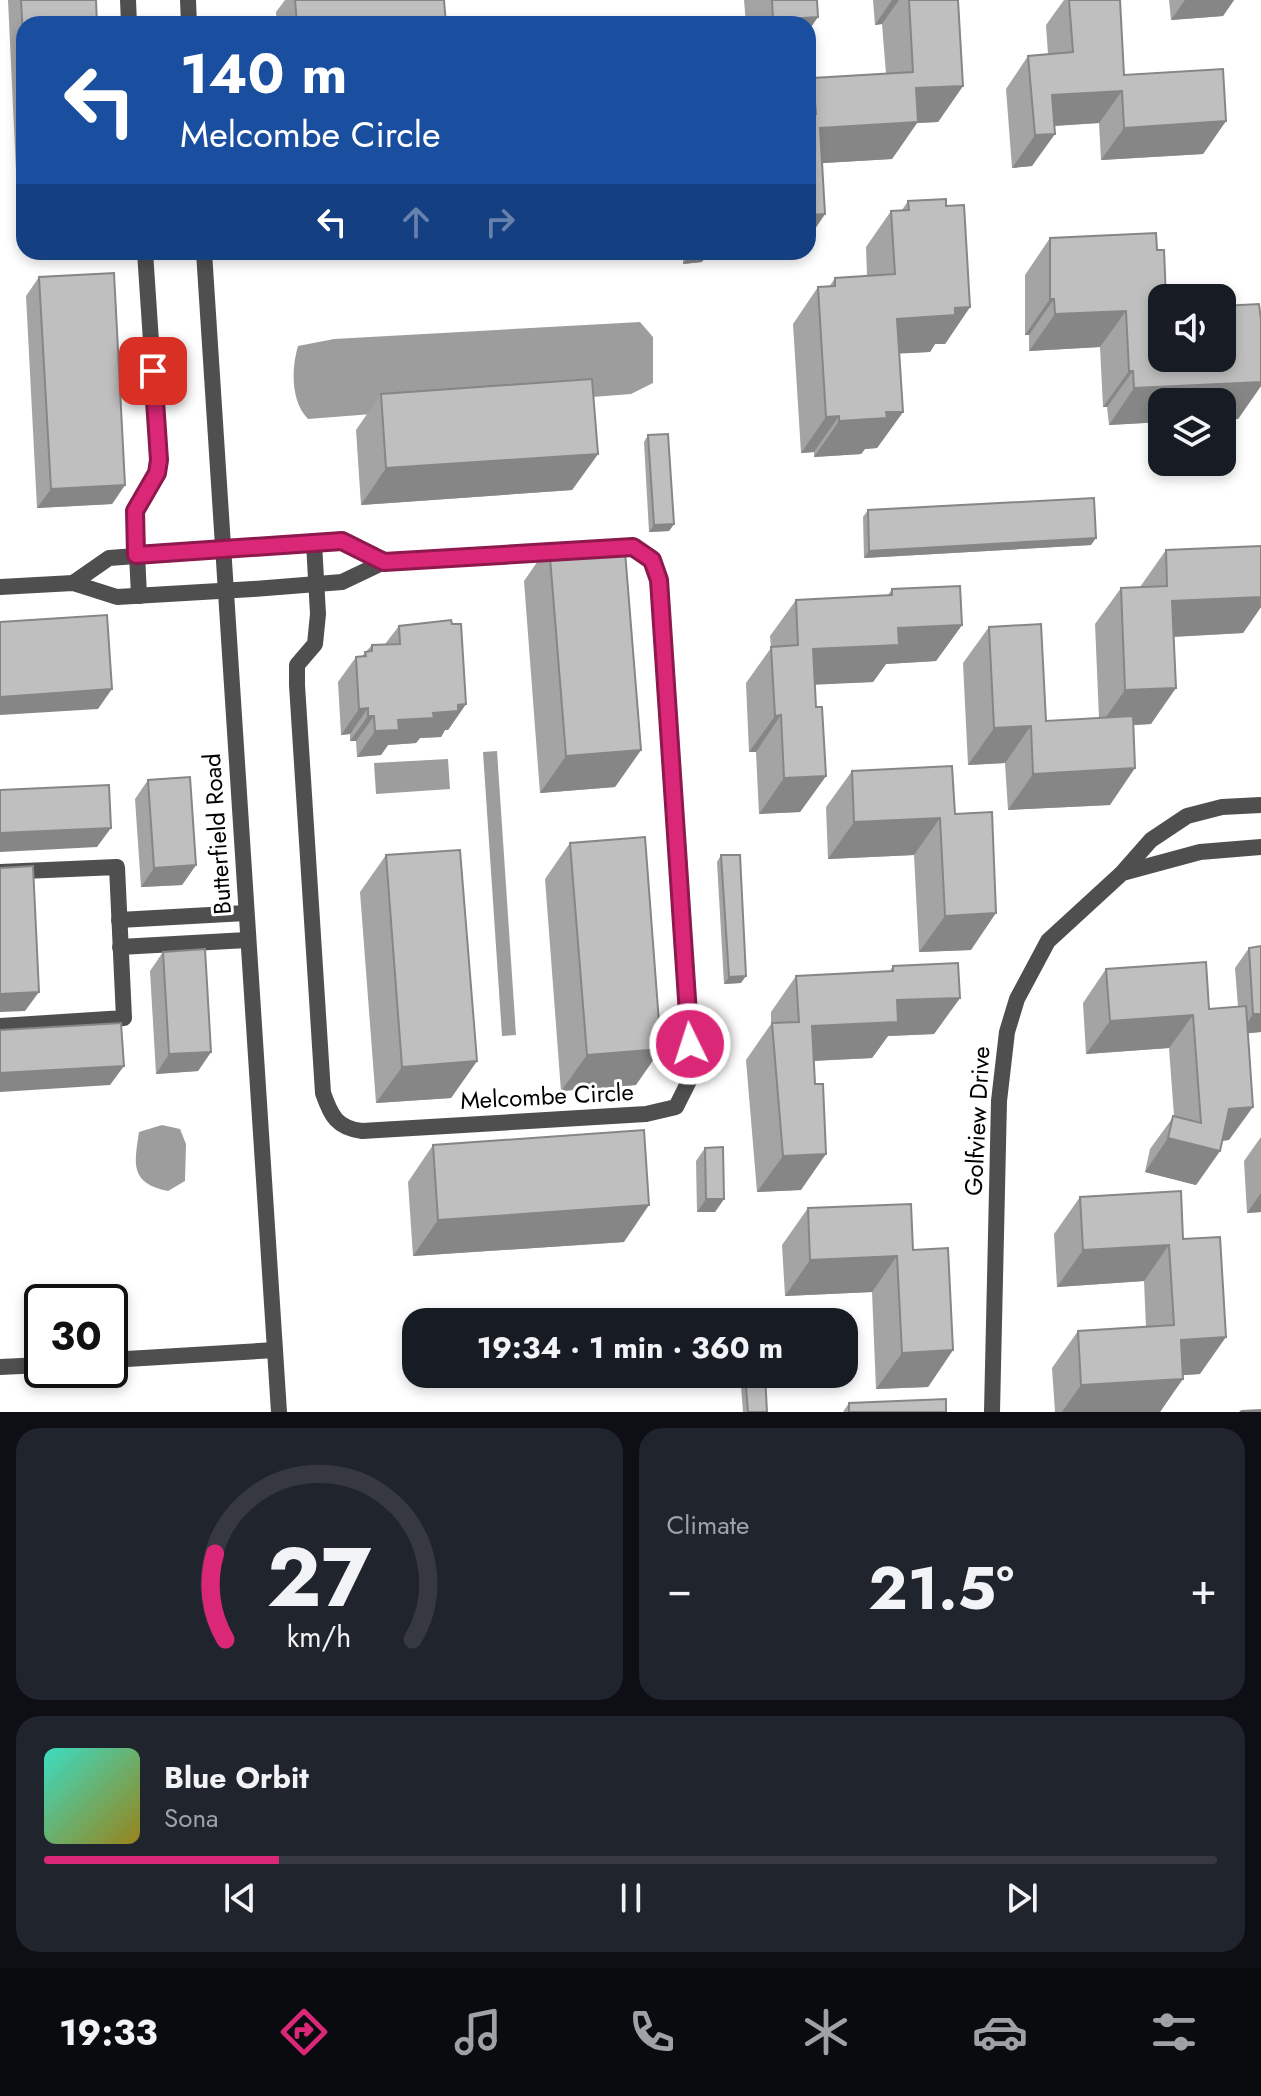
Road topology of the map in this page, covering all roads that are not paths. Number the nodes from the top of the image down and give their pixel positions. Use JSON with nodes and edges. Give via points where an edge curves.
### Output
{"nodes":[{"id":1,"x":146,"y":260,"type":"edge"},
{"id":2,"x":204,"y":260,"type":"edge"},
{"id":3,"x":314,"y":543,"type":"junction"},
{"id":4,"x":222,"y":549,"type":"junction"},
{"id":5,"x":136,"y":555,"type":"junction"},
{"id":6,"x":384,"y":562,"type":"junction"},
{"id":7,"x":73,"y":583,"type":"junction"},
{"id":8,"x":316,"y":585,"type":"junction"},
{"id":9,"x":0,"y":587,"type":"edge"},
{"id":10,"x":225,"y":591,"type":"junction"},
{"id":11,"x":139,"y":596,"type":"junction"},
{"id":12,"x":1261,"y":805,"type":"edge"},
{"id":13,"x":1261,"y":847,"type":"edge"},
{"id":14,"x":0,"y":872,"type":"edge"},
{"id":15,"x":1121,"y":874,"type":"junction"},
{"id":16,"x":246,"y":913,"type":"junction"},
{"id":17,"x":119,"y":920,"type":"junction"},
{"id":18,"x":247,"y":940,"type":"junction"},
{"id":19,"x":120,"y":947,"type":"junction"},
{"id":20,"x":0,"y":1026,"type":"edge"},
{"id":21,"x":275,"y":1350,"type":"junction"},
{"id":22,"x":128,"y":1359,"type":"edge"},
{"id":23,"x":24,"y":1366,"type":"edge"},
{"id":24,"x":0,"y":1367,"type":"edge"},
{"id":25,"x":279,"y":1412,"type":"edge"},
{"id":26,"x":992,"y":1412,"type":"edge"}],
"edges":[{"from":1,"to":5,"type":"street","via":[[159,460],[135,511]]},
{"from":2,"to":4,"type":"street","name":"Butterfield Road"},
{"from":3,"to":4,"type":"street"},
{"from":3,"to":6,"type":"street","via":[[342,541]]},
{"from":3,"to":8,"type":"street","name":"Melcombe Circle"},
{"from":4,"to":5,"type":"street"},
{"from":4,"to":10,"type":"street","name":"Butterfield Road"},
{"from":5,"to":7,"type":"street","via":[[109,558]]},
{"from":5,"to":11,"type":"street"},
{"from":6,"to":8,"type":"street","name":"Melcombe Circle","via":[[342,582]]},
{"from":6,"to":8,"type":"street","name":"Melcombe Circle","via":[[633,547],[652,560],[659,580],[692,1075],[676,1107],[646,1114],[362,1131],[335,1120],[323,1093],[297,685],[297,665],[315,644]]},
{"from":7,"to":9,"type":"street"},
{"from":7,"to":11,"type":"street","name":"Melcombe Circle","via":[[117,597]]},
{"from":8,"to":10,"type":"street","name":"Melcombe Circle"},
{"from":10,"to":11,"type":"street","name":"Melcombe Circle"},
{"from":10,"to":16,"type":"street","name":"Butterfield Road"},
{"from":12,"to":15,"type":"street","name":"Golfview Drive","via":[[1187,816],[1151,840]]},
{"from":13,"to":15,"type":"street","name":"Golfview Drive","via":[[1200,852]]},
{"from":14,"to":17,"type":"street","via":[[117,867]]},
{"from":15,"to":26,"type":"street","name":"Golfview Drive","via":[[1048,941],[1027,977],[1007,1032],[999,1101]]},
{"from":16,"to":17,"type":"street"},
{"from":16,"to":18,"type":"street","name":"Butterfield Road"},
{"from":17,"to":19,"type":"street"},
{"from":18,"to":19,"type":"street"},
{"from":18,"to":21,"type":"street","name":"Butterfield Road"},
{"from":19,"to":20,"type":"street","via":[[124,1018]]},
{"from":21,"to":22,"type":"street"},
{"from":21,"to":25,"type":"street","name":"Butterfield Road"},
{"from":23,"to":24,"type":"street"}]}
